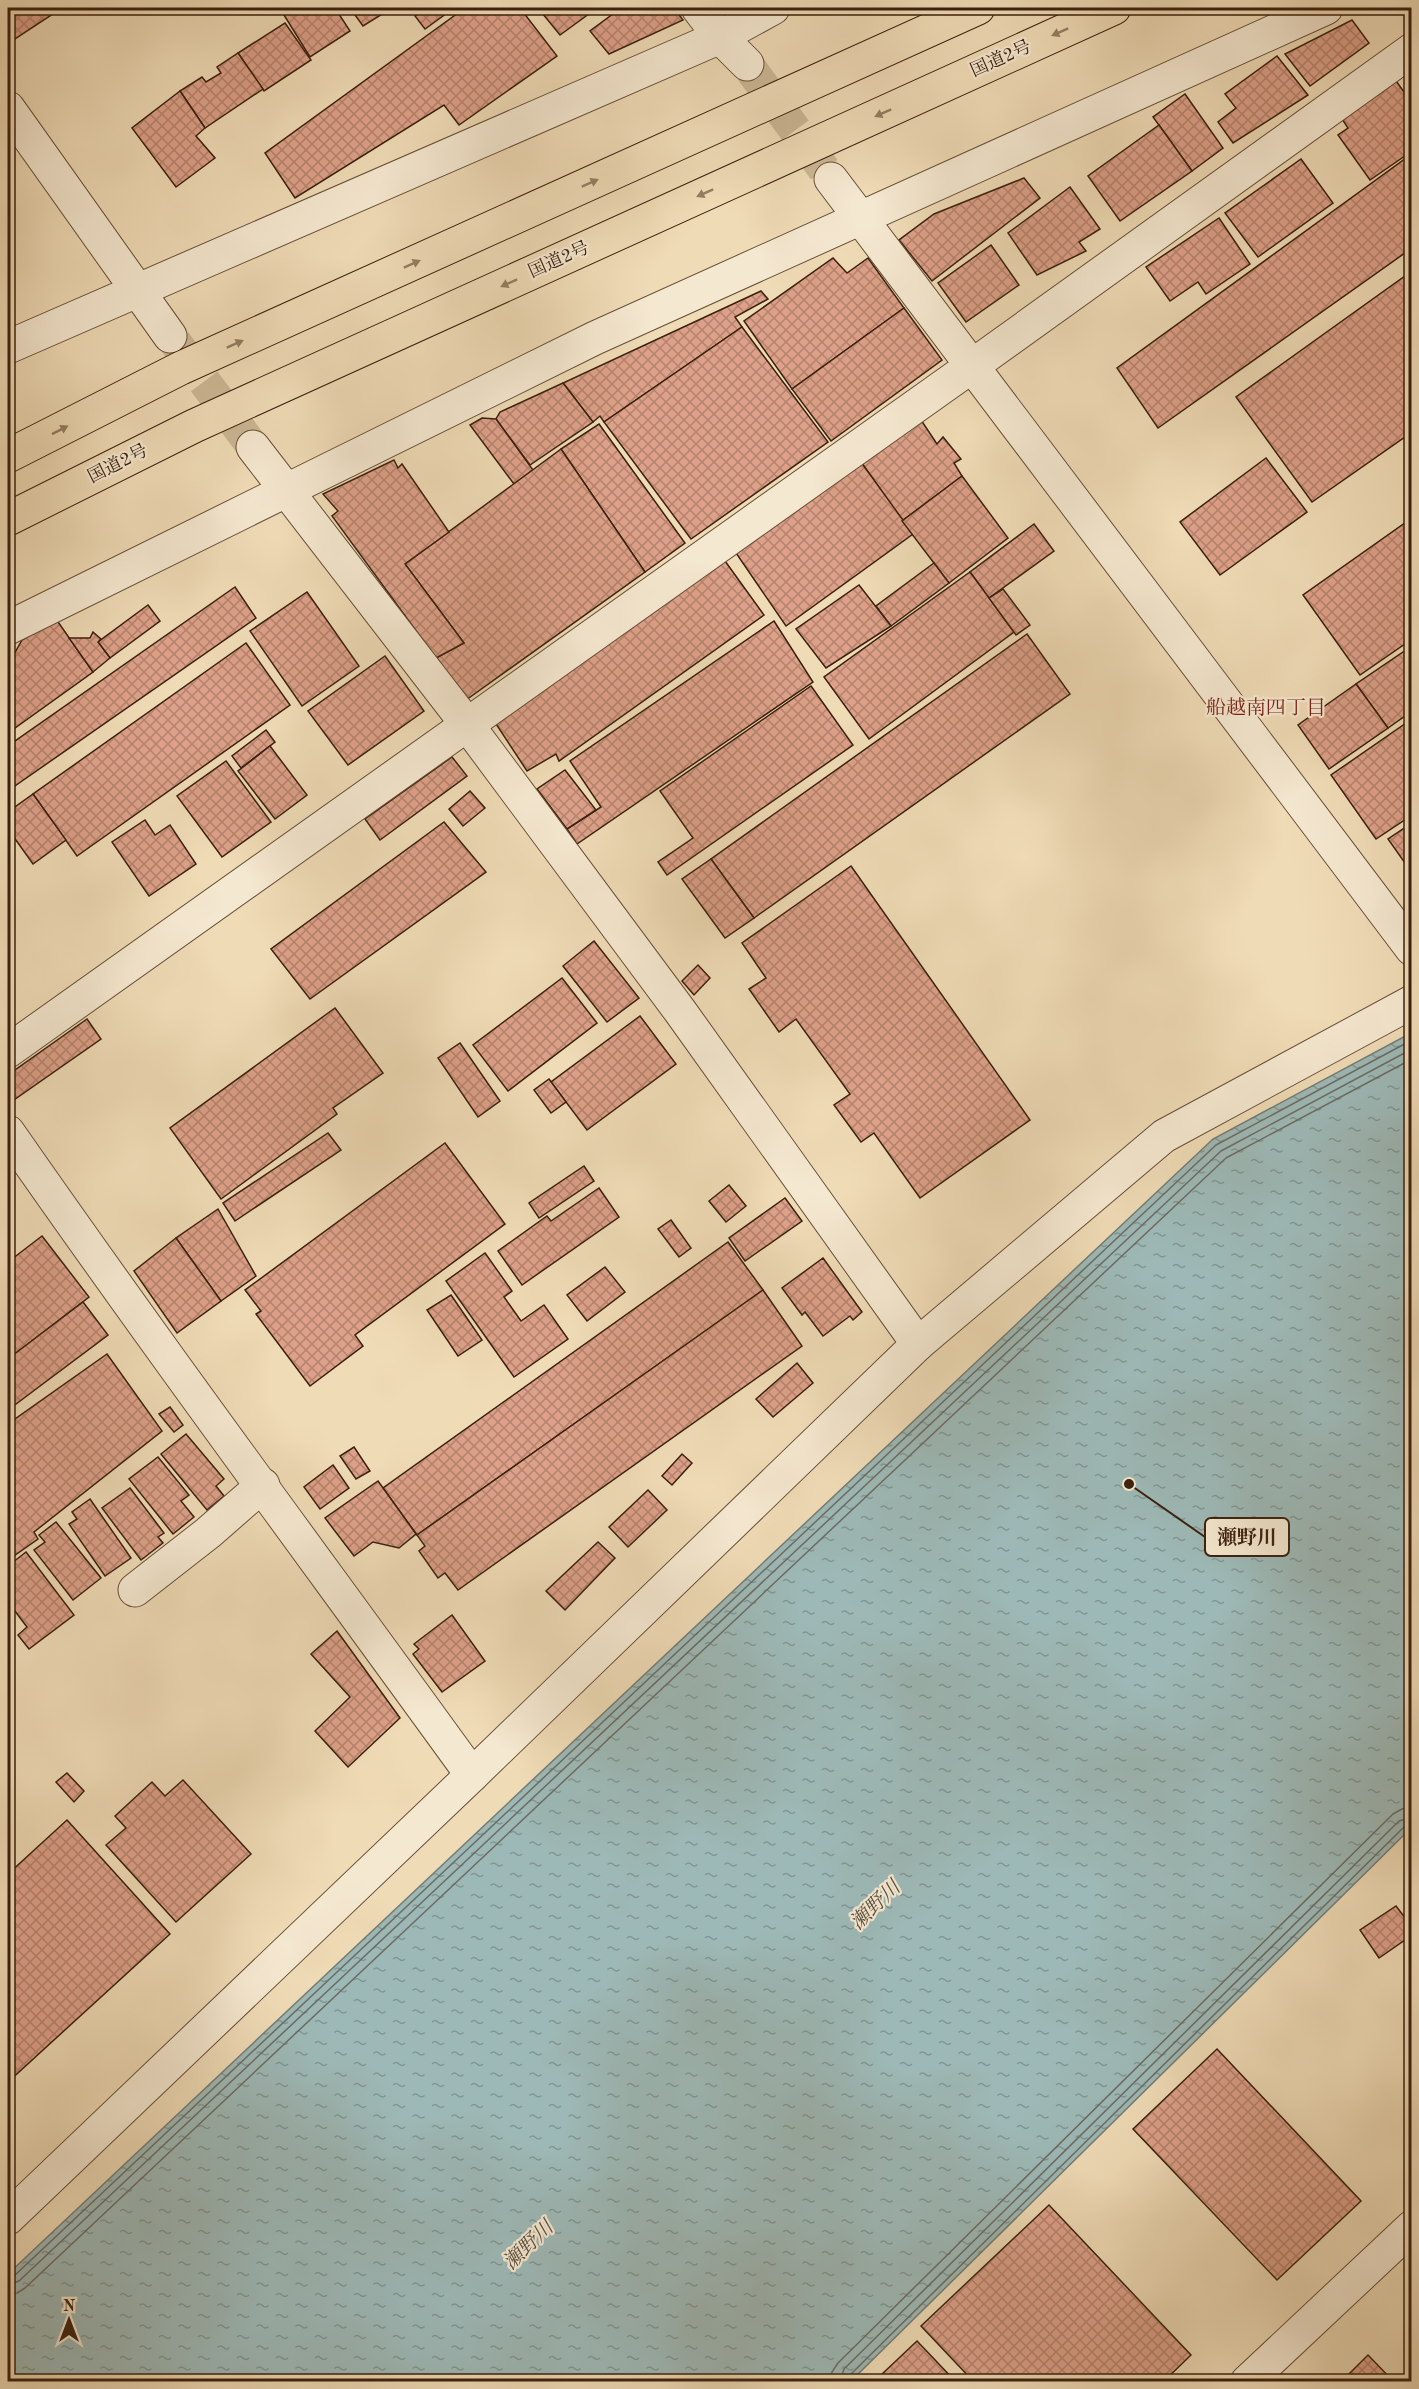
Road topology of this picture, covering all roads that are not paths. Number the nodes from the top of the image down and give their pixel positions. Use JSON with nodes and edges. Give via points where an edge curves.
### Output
{"nodes":[{"id":1,"x":698,"y":8,"type":"edge"},
{"id":2,"x":774,"y":8,"type":"edge"},
{"id":3,"x":978,"y":8,"type":"edge"},
{"id":4,"x":1113,"y":8,"type":"edge"},
{"id":5,"x":1326,"y":8,"type":"edge"},
{"id":6,"x":720,"y":37,"type":"junction"},
{"id":7,"x":1412,"y":50,"type":"edge"},
{"id":8,"x":747,"y":64,"type":"tunnel mouth"},
{"id":9,"x":8,"y":108,"type":"edge"},
{"id":10,"x":831,"y":179,"type":"tunnel mouth"},
{"id":11,"x":859,"y":218,"type":"junction"},
{"id":12,"x":136,"y":290,"type":"junction"},
{"id":13,"x":170,"y":336,"type":"tunnel mouth"},
{"id":14,"x":8,"y":347,"type":"edge"},
{"id":15,"x":972,"y":366,"type":"junction"},
{"id":16,"x":253,"y":447,"type":"tunnel mouth"},
{"id":17,"x":8,"y":456,"type":"edge"},
{"id":18,"x":286,"y":491,"type":"junction"},
{"id":19,"x":8,"y":519,"type":"edge"},
{"id":20,"x":8,"y":628,"type":"edge"},
{"id":21,"x":466,"y":723,"type":"junction"},
{"id":22,"x":1412,"y":949,"type":"edge"},
{"id":23,"x":1412,"y":1002,"type":"edge"},
{"id":24,"x":8,"y":1051,"type":"edge"},
{"id":25,"x":8,"y":1132,"type":"edge"},
{"id":26,"x":918,"y":1344,"type":"junction"},
{"id":27,"x":263,"y":1485,"type":"junction"},
{"id":28,"x":135,"y":1590,"type":"dead end"},
{"id":29,"x":472,"y":1775,"type":"junction"},
{"id":30,"x":8,"y":2218,"type":"edge"},
{"id":31,"x":1412,"y":2227,"type":"edge"},
{"id":32,"x":1247,"y":2382,"type":"edge"}],
"edges":[{"from":1,"to":6,"type":"street"},
{"from":2,"to":6,"type":"street"},
{"from":17,"to":3,"type":"highway","one_way":true,"via":[[181,369]]},
{"from":4,"to":19,"type":"highway","name":"国道2号","one_way":true,"via":[[194,426]]},
{"from":5,"to":11,"type":"street"},
{"from":6,"to":8,"type":"street"},
{"from":6,"to":12,"type":"street"},
{"from":7,"to":15,"type":"street"},
{"from":9,"to":12,"type":"street"},
{"from":10,"to":11,"type":"street"},
{"from":11,"to":15,"type":"street"},
{"from":11,"to":18,"type":"street","via":[[595,338]]},
{"from":12,"to":13,"type":"street"},
{"from":12,"to":14,"type":"street"},
{"from":15,"to":21,"type":"street"},
{"from":15,"to":22,"type":"street"},
{"from":16,"to":18,"type":"street"},
{"from":18,"to":20,"type":"street"},
{"from":18,"to":21,"type":"street"},
{"from":21,"to":24,"type":"street"},
{"from":21,"to":26,"type":"street","via":[[680,1011]]},
{"from":23,"to":26,"type":"street","via":[[1164,1136]]},
{"from":25,"to":27,"type":"street","via":[[114,1284]]},
{"from":26,"to":29,"type":"street"},
{"from":27,"to":28,"type":"street"},
{"from":27,"to":29,"type":"street"},
{"from":29,"to":30,"type":"street"},
{"from":31,"to":32,"type":"street"}]}
